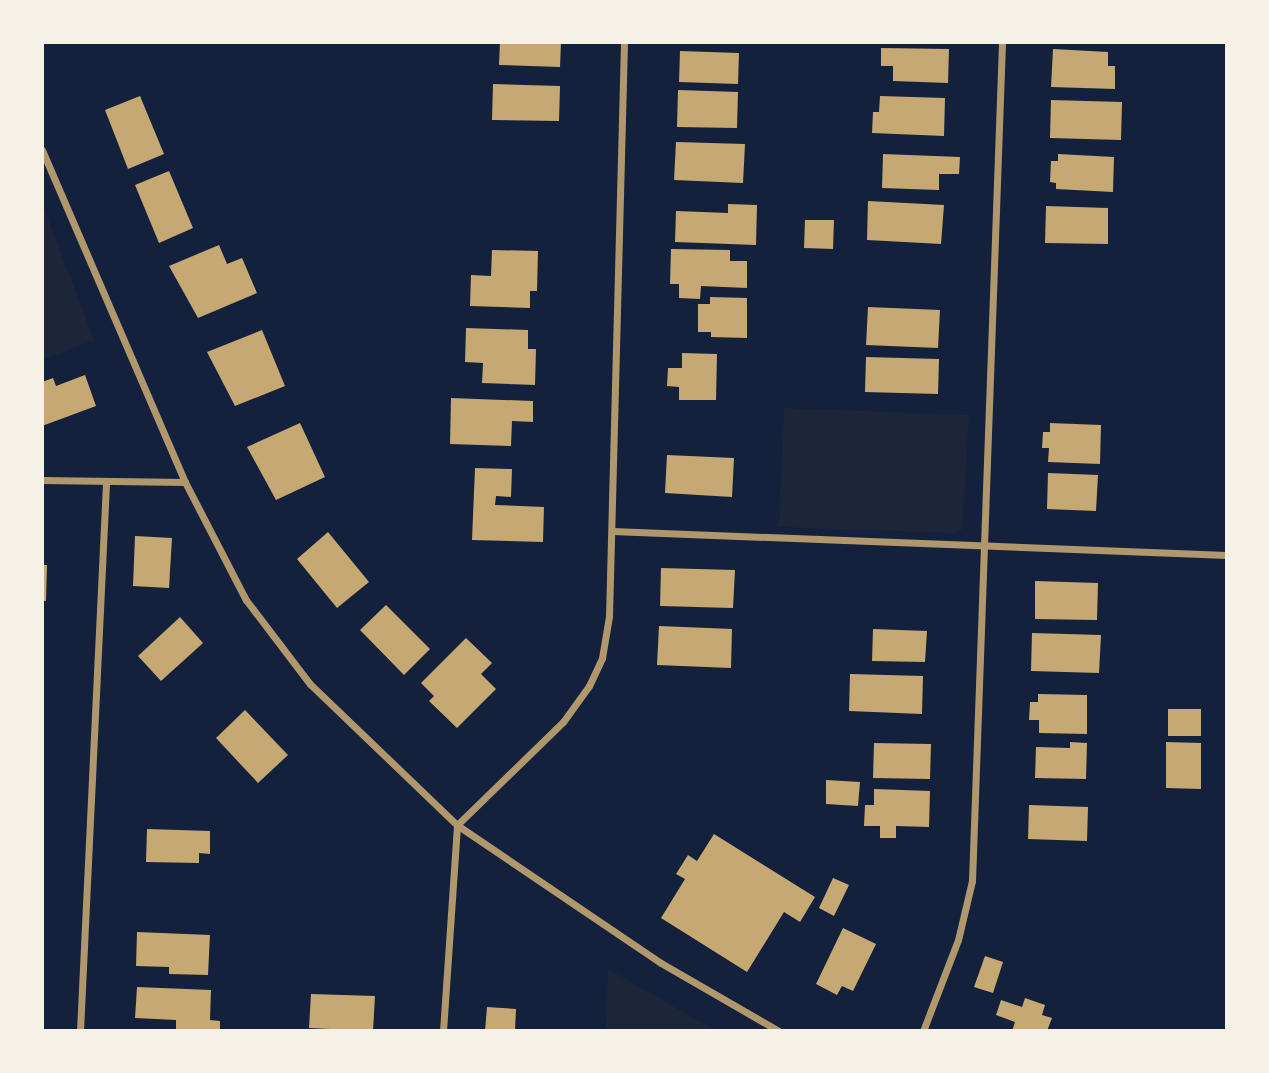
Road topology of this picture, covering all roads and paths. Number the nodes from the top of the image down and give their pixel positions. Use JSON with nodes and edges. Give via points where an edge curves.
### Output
{"nodes":[{"id":1,"x":624,"y":42,"type":"edge"},
{"id":2,"x":1002,"y":42,"type":"edge"},
{"id":3,"x":42,"y":150,"type":"edge"},
{"id":4,"x":42,"y":480,"type":"edge"},
{"id":5,"x":185,"y":482,"type":"junction"},
{"id":6,"x":106,"y":483,"type":"junction"},
{"id":7,"x":612,"y":531,"type":"junction"},
{"id":8,"x":985,"y":547,"type":"junction"},
{"id":9,"x":1227,"y":555,"type":"edge"},
{"id":10,"x":457,"y":825,"type":"junction"},
{"id":11,"x":80,"y":1031,"type":"edge"},
{"id":12,"x":443,"y":1031,"type":"edge"},
{"id":13,"x":779,"y":1031,"type":"edge"},
{"id":14,"x":923,"y":1031,"type":"edge"}],
"edges":[{"from":1,"to":7,"type":"street"},
{"from":2,"to":8,"type":"street"},
{"from":3,"to":5,"type":"street"},
{"from":4,"to":6,"type":"street"},
{"from":5,"to":6,"type":"street"},
{"from":5,"to":10,"type":"street","via":[[246,600],[310,684]]},
{"from":6,"to":11,"type":"street"},
{"from":7,"to":8,"type":"street"},
{"from":7,"to":10,"type":"street","via":[[609,617],[602,658],[590,686],[563,722]]},
{"from":8,"to":9,"type":"street"},
{"from":8,"to":14,"type":"street","via":[[972,881],[958,940]]},
{"from":10,"to":12,"type":"street"},
{"from":10,"to":13,"type":"street","via":[[661,963]]}]}
